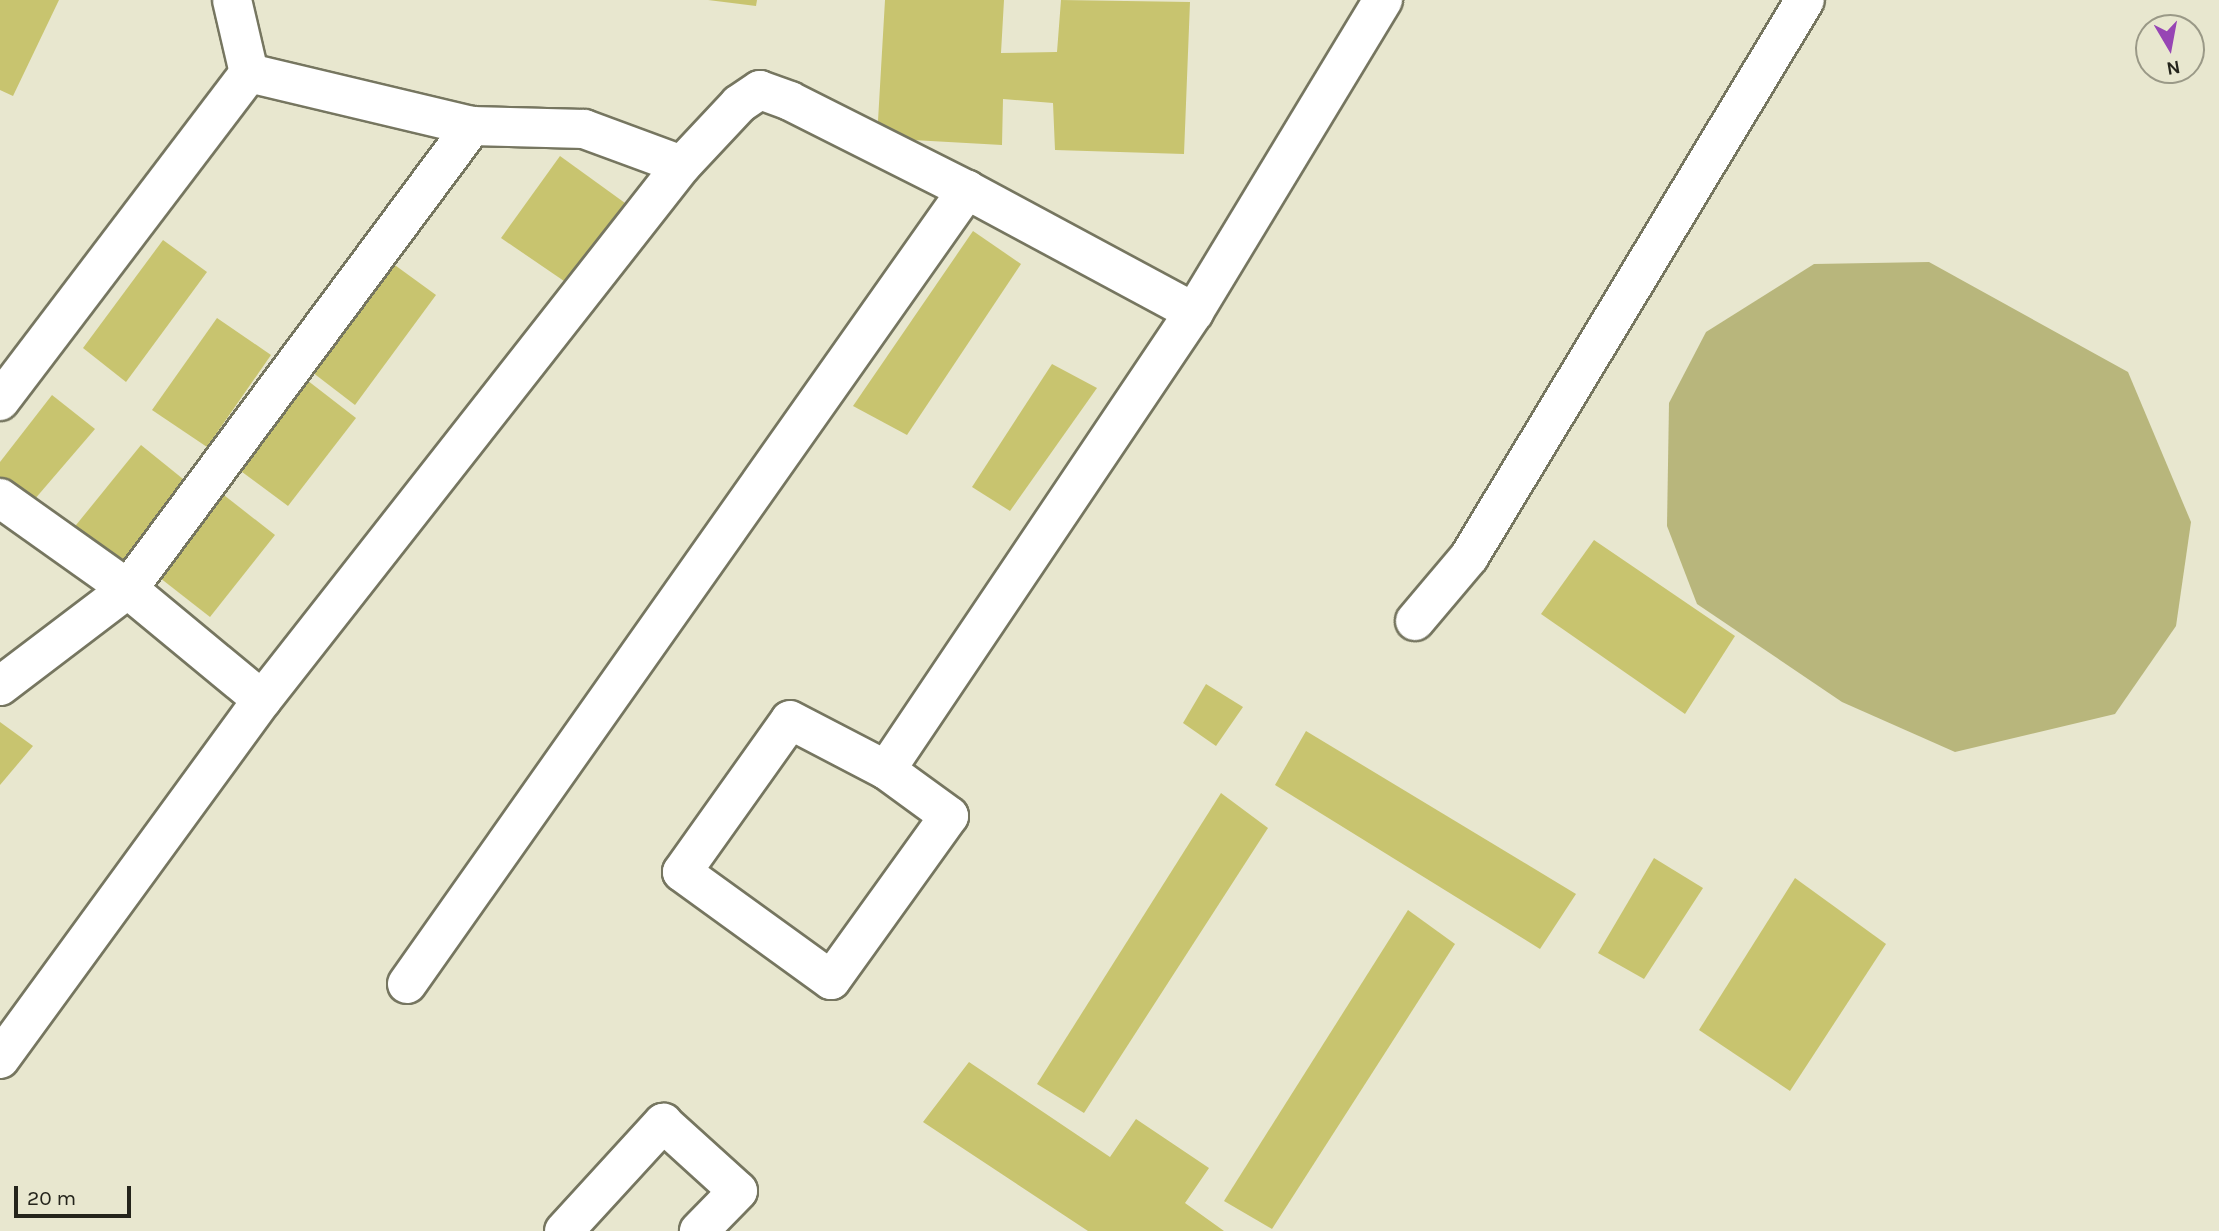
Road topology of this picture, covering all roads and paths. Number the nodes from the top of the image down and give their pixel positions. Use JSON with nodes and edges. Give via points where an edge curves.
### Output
{"nodes":[{"id":1,"x":232,"y":0,"type":"edge"},
{"id":2,"x":1383,"y":0,"type":"edge"},
{"id":3,"x":1805,"y":0,"type":"edge"},
{"id":4,"x":249,"y":73,"type":"junction"},
{"id":5,"x":472,"y":126,"type":"junction"},
{"id":6,"x":682,"y":165,"type":"junction"},
{"id":7,"x":967,"y":190,"type":"junction"},
{"id":8,"x":1194,"y":313,"type":"junction"},
{"id":9,"x":0,"y":401,"type":"edge"},
{"id":10,"x":0,"y":498,"type":"edge"},
{"id":11,"x":128,"y":589,"type":"junction"},
{"id":12,"x":1415,"y":621,"type":"dead end"},
{"id":13,"x":0,"y":686,"type":"edge"},
{"id":14,"x":262,"y":700,"type":"junction"},
{"id":15,"x":886,"y":770,"type":"junction"},
{"id":16,"x":407,"y":984,"type":"dead end"},
{"id":17,"x":3,"y":1049,"type":"edge"},
{"id":18,"x":564,"y":1231,"type":"edge"},
{"id":19,"x":699,"y":1231,"type":"edge"}],
"edges":[{"from":1,"to":4,"type":"lane"},
{"from":2,"to":8,"type":"lane"},
{"from":3,"to":12,"type":"lane","via":[[1469,557]]},
{"from":4,"to":5,"type":"lane"},
{"from":4,"to":9,"type":"lane"},
{"from":5,"to":6,"type":"lane","via":[[584,129]]},
{"from":5,"to":11,"type":"lane"},
{"from":6,"to":7,"type":"lane","via":[[739,104],[760,90]]},
{"from":6,"to":14,"type":"lane"},
{"from":7,"to":8,"type":"lane"},
{"from":7,"to":16,"type":"lane"},
{"from":8,"to":15,"type":"lane"},
{"from":10,"to":11,"type":"lane"},
{"from":11,"to":13,"type":"lane"},
{"from":11,"to":14,"type":"lane"},
{"from":14,"to":17,"type":"lane"},
{"from":15,"to":15,"type":"lane","via":[[949,816],[831,980],[682,872],[790,720]]},
{"from":18,"to":19,"type":"lane","via":[[663,1123],[738,1191]]}]}
